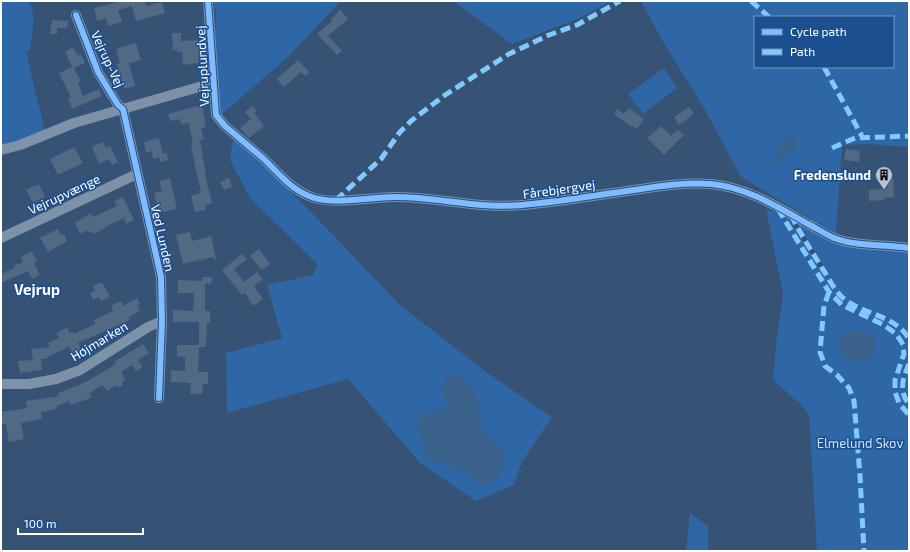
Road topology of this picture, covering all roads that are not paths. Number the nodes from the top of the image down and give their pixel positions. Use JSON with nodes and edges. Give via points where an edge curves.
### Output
{"nodes":[{"id":1,"x":208,"y":1,"type":"edge"},
{"id":2,"x":76,"y":15,"type":"dead end"},
{"id":3,"x":213,"y":83,"type":"junction"},
{"id":4,"x":123,"y":109,"type":"junction"},
{"id":5,"x":225,"y":126,"type":"joint"},
{"id":6,"x":1,"y":150,"type":"edge"},
{"id":7,"x":137,"y":174,"type":"junction"},
{"id":8,"x":1,"y":238,"type":"edge"},
{"id":9,"x":909,"y":248,"type":"edge"},
{"id":10,"x":162,"y":321,"type":"junction"},
{"id":11,"x":1,"y":384,"type":"edge"},
{"id":12,"x":159,"y":398,"type":"dead end"}],
"edges":[{"from":1,"to":3,"type":"street","name":"Vejruplundvej"},
{"from":2,"to":4,"type":"street","name":"Vejrup-Vej","via":[[98,72]]},
{"from":3,"to":4,"type":"street"},
{"from":3,"to":5,"type":"street","name":"Vejruplundvej","via":[[216,115]]},
{"from":4,"to":6,"type":"street","via":[[74,123]]},
{"from":4,"to":7,"type":"street","name":"Ved Lunden"},
{"from":5,"to":9,"type":"street","name":"Fårebjergvej","via":[[294,188],[323,200],[416,197],[505,206],[538,204],[662,186],[712,184],[746,192],[846,242]]},
{"from":7,"to":8,"type":"street","name":"Vejrupvænge"},
{"from":7,"to":10,"type":"street","name":"Ved Lunden","via":[[161,277]]},
{"from":10,"to":11,"type":"street","name":"Højmarken","via":[[148,327],[80,370],[56,379],[29,384]]},
{"from":10,"to":12,"type":"street","name":"Ved Lunden"}]}
